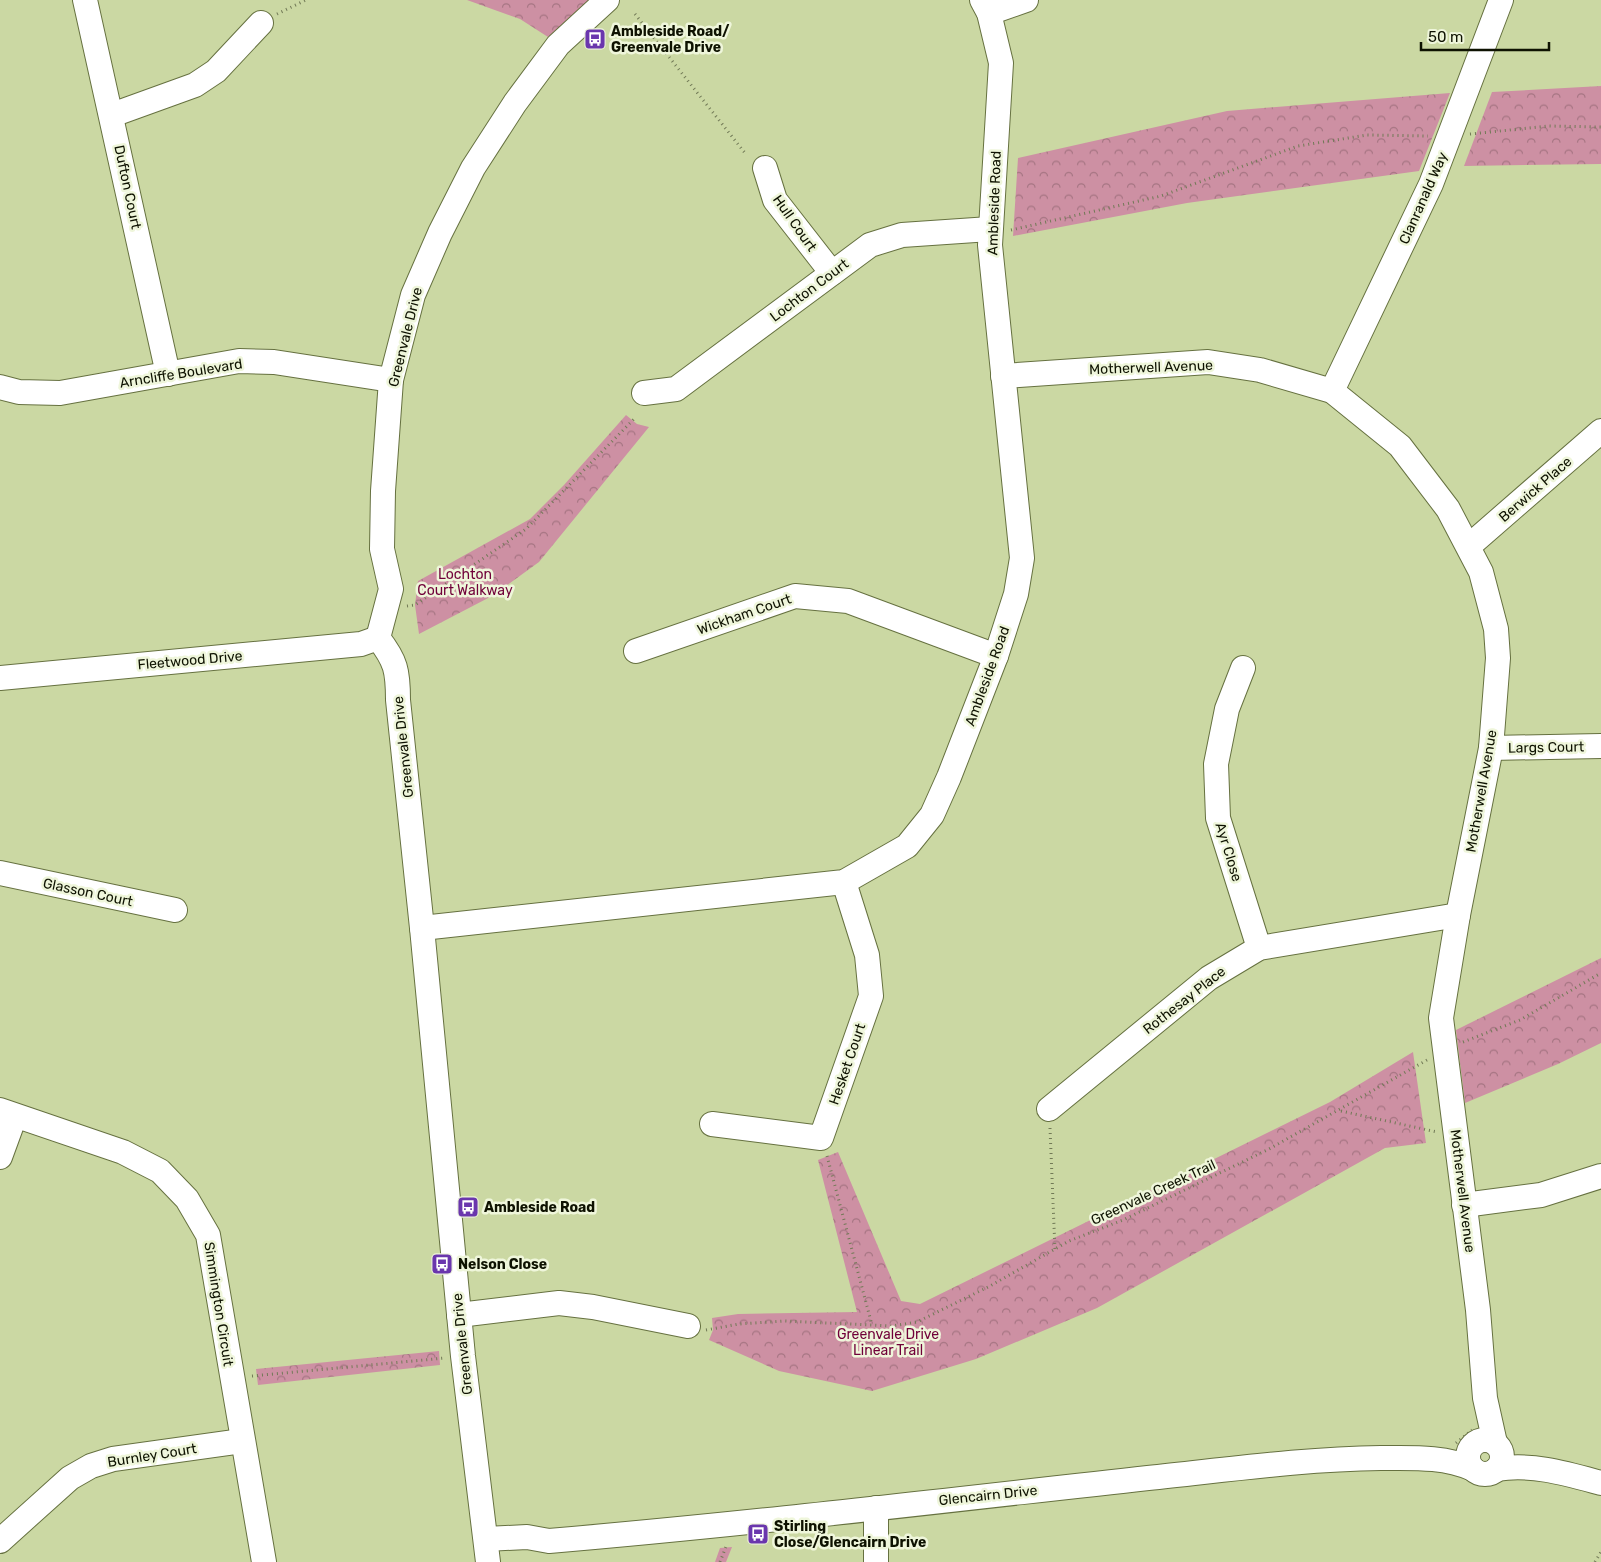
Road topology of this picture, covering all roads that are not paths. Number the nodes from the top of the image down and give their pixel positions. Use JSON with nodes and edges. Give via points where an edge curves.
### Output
{"nodes":[{"id":1,"x":85,"y":0,"type":"edge"},
{"id":2,"x":607,"y":0,"type":"edge"},
{"id":3,"x":1026,"y":0,"type":"edge"},
{"id":4,"x":1501,"y":0,"type":"edge"},
{"id":5,"x":985,"y":7,"type":"edge"},
{"id":6,"x":261,"y":23,"type":"road end"},
{"id":7,"x":112,"y":115,"type":"junction"},
{"id":8,"x":766,"y":168,"type":"dead end"},
{"id":9,"x":996,"y":231,"type":"junction"},
{"id":10,"x":832,"y":273,"type":"junction"},
{"id":11,"x":168,"y":374,"type":"junction"},
{"id":12,"x":1003,"y":376,"type":"junction"},
{"id":13,"x":391,"y":380,"type":"junction"},
{"id":14,"x":0,"y":387,"type":"edge"},
{"id":15,"x":1332,"y":391,"type":"junction"},
{"id":16,"x":644,"y":394,"type":"dead end"},
{"id":17,"x":1601,"y":431,"type":"edge"},
{"id":18,"x":1468,"y":546,"type":"junction"},
{"id":19,"x":378,"y":638,"type":"junction"},
{"id":20,"x":636,"y":651,"type":"dead end"},
{"id":21,"x":996,"y":656,"type":"junction"},
{"id":22,"x":1243,"y":668,"type":"dead end"},
{"id":23,"x":0,"y":678,"type":"edge"},
{"id":24,"x":1601,"y":746,"type":"edge"},
{"id":25,"x":1490,"y":748,"type":"junction"},
{"id":26,"x":0,"y":873,"type":"edge"},
{"id":27,"x":844,"y":882,"type":"junction"},
{"id":28,"x":175,"y":910,"type":"dead end"},
{"id":29,"x":1458,"y":915,"type":"junction"},
{"id":30,"x":422,"y":928,"type":"junction"},
{"id":31,"x":1259,"y":948,"type":"junction"},
{"id":32,"x":1049,"y":1108,"type":"road end"},
{"id":33,"x":7,"y":1113,"type":"edge"},
{"id":34,"x":712,"y":1124,"type":"dead end"},
{"id":35,"x":0,"y":1157,"type":"edge"},
{"id":36,"x":1601,"y":1176,"type":"edge"},
{"id":37,"x":1464,"y":1205,"type":"junction"},
{"id":38,"x":459,"y":1315,"type":"junction"},
{"id":39,"x":688,"y":1326,"type":"road end"},
{"id":40,"x":242,"y":1441,"type":"junction"},
{"id":41,"x":1480,"y":1448,"type":"junction"},
{"id":42,"x":1601,"y":1483,"type":"edge"},
{"id":43,"x":876,"y":1508,"type":"junction"},
{"id":44,"x":0,"y":1541,"type":"edge"},
{"id":45,"x":487,"y":1553,"type":"edge"},
{"id":46,"x":264,"y":1562,"type":"edge"},
{"id":47,"x":876,"y":1562,"type":"edge"}],
"edges":[{"from":1,"to":7,"type":"street","name":"Dufton Court"},
{"from":2,"to":13,"type":"street","name":"Greenvale Drive","via":[[558,45],[473,168],[413,295]]},
{"from":3,"to":5,"type":"street"},
{"from":4,"to":15,"type":"street","name":"Clanranald Way","via":[[1431,184]]},
{"from":5,"to":9,"type":"street","name":"Ambleside Road","via":[[1001,63]]},
{"from":6,"to":7,"type":"street","via":[[216,72],[195,85]]},
{"from":7,"to":11,"type":"street","name":"Dufton Court"},
{"from":8,"to":10,"type":"street","name":"Hull Court","via":[[775,200]]},
{"from":9,"to":10,"type":"street","name":"Lochton Court","via":[[902,235],[870,245]]},
{"from":9,"to":12,"type":"street","name":"Ambleside Road"},
{"from":10,"to":16,"type":"street","name":"Lochton Court","via":[[676,389]]},
{"from":11,"to":13,"type":"street","name":"Arncliffe Boulevard","via":[[239,361],[274,362]]},
{"from":11,"to":14,"type":"street","name":"Arncliffe Boulevard","via":[[60,393],[20,392]]},
{"from":12,"to":15,"type":"street","name":"Motherwell Avenue","via":[[1208,362],[1260,370]]},
{"from":12,"to":21,"type":"street","name":"Ambleside Road","via":[[1022,558],[1016,594]]},
{"from":13,"to":19,"type":"street","name":"Greenvale Drive","via":[[382,549],[391,589]]},
{"from":15,"to":18,"type":"street","name":"Motherwell Avenue","via":[[1400,446],[1448,509]]},
{"from":17,"to":18,"type":"street","name":"Berwick Place"},
{"from":18,"to":25,"type":"street","name":"Motherwell Avenue","via":[[1481,572],[1496,629],[1498,658]]},
{"from":19,"to":23,"type":"street","name":"Fleetwood Drive","via":[[361,644]]},
{"from":19,"to":30,"type":"street","name":"Greenvale Drive","via":[[391,654],[398,673],[398,700]]},
{"from":20,"to":21,"type":"street","name":"Wickham Court","via":[[795,596],[848,601]]},
{"from":21,"to":27,"type":"street","name":"Ambleside Road","via":[[932,815],[908,846]]},
{"from":22,"to":31,"type":"street","name":"Ayr Close","via":[[1227,709],[1216,764],[1218,818]]},
{"from":24,"to":25,"type":"street","name":"Largs Court"},
{"from":25,"to":29,"type":"street","name":"Motherwell Avenue"},
{"from":26,"to":28,"type":"street","name":"Glasson Court"},
{"from":27,"to":30,"type":"street","name":"Ambleside Road"},
{"from":27,"to":34,"type":"street","name":"Hesket Court","via":[[867,955],[871,996],[822,1138]]},
{"from":29,"to":31,"type":"street","name":"Rothesay Place"},
{"from":29,"to":37,"type":"street","name":"Motherwell Avenue","via":[[1442,1018]]},
{"from":30,"to":38,"type":"street","name":"Greenvale Drive"},
{"from":31,"to":32,"type":"street","name":"Rothesay Place","via":[[1209,978]]},
{"from":33,"to":35,"type":"street"},
{"from":33,"to":40,"type":"street","name":"Simmington Circuit","via":[[123,1152],[160,1172],[187,1199],[208,1235]]},
{"from":36,"to":37,"type":"street","via":[[1542,1195]]},
{"from":37,"to":41,"type":"street","name":"Motherwell Avenue","via":[[1486,1398]]},
{"from":38,"to":39,"type":"street","via":[[560,1303]]},
{"from":38,"to":45,"type":"street","name":"Greenvale Drive"},
{"from":40,"to":44,"type":"street","name":"Burnley Court","via":[[113,1459],[91,1466],[70,1478]]},
{"from":40,"to":46,"type":"street","name":"Simmington Circuit"},
{"from":41,"to":42,"type":"street","name":"Glencairn Drive","via":[[1512,1467],[1544,1469]]},
{"from":41,"to":43,"type":"street","name":"Glencairn Drive","via":[[1460,1464],[1428,1458],[1328,1459]]},
{"from":43,"to":45,"type":"street","name":"Glencairn Drive","via":[[734,1525],[549,1541],[528,1550]]},
{"from":43,"to":47,"type":"street"}]}
